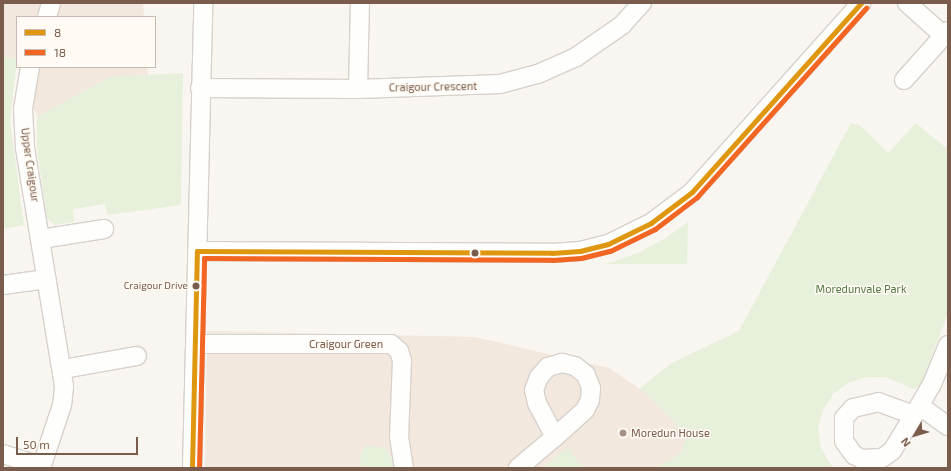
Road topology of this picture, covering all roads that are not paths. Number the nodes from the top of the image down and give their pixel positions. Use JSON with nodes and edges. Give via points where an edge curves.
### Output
{"nodes":[{"id":1,"x":51,"y":3,"type":"edge"},
{"id":2,"x":203,"y":3,"type":"edge"},
{"id":3,"x":360,"y":3,"type":"edge"},
{"id":4,"x":642,"y":3,"type":"edge"},
{"id":5,"x":907,"y":3,"type":"edge"},
{"id":6,"x":857,"y":5,"type":"edge"},
{"id":7,"x":47,"y":16,"type":"edge"},
{"id":8,"x":946,"y":34,"type":"edge"},
{"id":9,"x":30,"y":68,"type":"edge"},
{"id":10,"x":904,"y":80,"type":"dead end"},
{"id":11,"x":200,"y":88,"type":"junction"},
{"id":12,"x":358,"y":89,"type":"junction"},
{"id":13,"x":104,"y":229,"type":"dead end"},
{"id":14,"x":41,"y":239,"type":"junction"},
{"id":15,"x":197,"y":251,"type":"junction"},
{"id":16,"x":47,"y":279,"type":"junction"},
{"id":17,"x":3,"y":285,"type":"edge"},
{"id":18,"x":196,"y":344,"type":"junction"},
{"id":19,"x":948,"y":345,"type":"edge"},
{"id":20,"x":137,"y":356,"type":"dead end"},
{"id":21,"x":63,"y":369,"type":"junction"},
{"id":22,"x":948,"y":426,"type":"edge"},
{"id":23,"x":555,"y":437,"type":"dead end"},
{"id":24,"x":3,"y":454,"type":"edge"},
{"id":25,"x":41,"y":467,"type":"edge"},
{"id":26,"x":192,"y":468,"type":"edge"},
{"id":27,"x":404,"y":468,"type":"edge"},
{"id":28,"x":518,"y":468,"type":"edge"}],
"edges":[{"from":1,"to":7,"type":"street"},
{"from":2,"to":11,"type":"street"},
{"from":3,"to":12,"type":"street"},
{"from":4,"to":12,"type":"street","name":"Craigour Crescent","via":[[622,25],[590,49],[525,78],[487,86]]},
{"from":5,"to":8,"type":"street"},
{"from":6,"to":15,"type":"street","via":[[692,192],[651,223],[608,244],[580,251],[552,253]]},
{"from":8,"to":10,"type":"street"},
{"from":9,"to":14,"type":"street","name":"Upper Craigour","via":[[23,109],[25,148]]},
{"from":11,"to":12,"type":"street","name":"Craigour Crescent"},
{"from":11,"to":15,"type":"street"},
{"from":13,"to":14,"type":"street"},
{"from":14,"to":16,"type":"street","name":"Upper Craigour"},
{"from":15,"to":18,"type":"street"},
{"from":16,"to":17,"type":"street"},
{"from":16,"to":21,"type":"street","name":"Upper Craigour"},
{"from":18,"to":26,"type":"street"},
{"from":18,"to":27,"type":"street","name":"Craigour Green","via":[[391,344],[399,351],[402,360],[399,437]]},
{"from":19,"to":22,"type":"street","via":[[917,411]]},
{"from":20,"to":21,"type":"street"},
{"from":21,"to":25,"type":"street","name":"Upper Craigour","via":[[62,405]]},
{"from":23,"to":28,"type":"street"},
{"from":24,"to":25,"type":"street","name":"Upper Craigour"}]}
